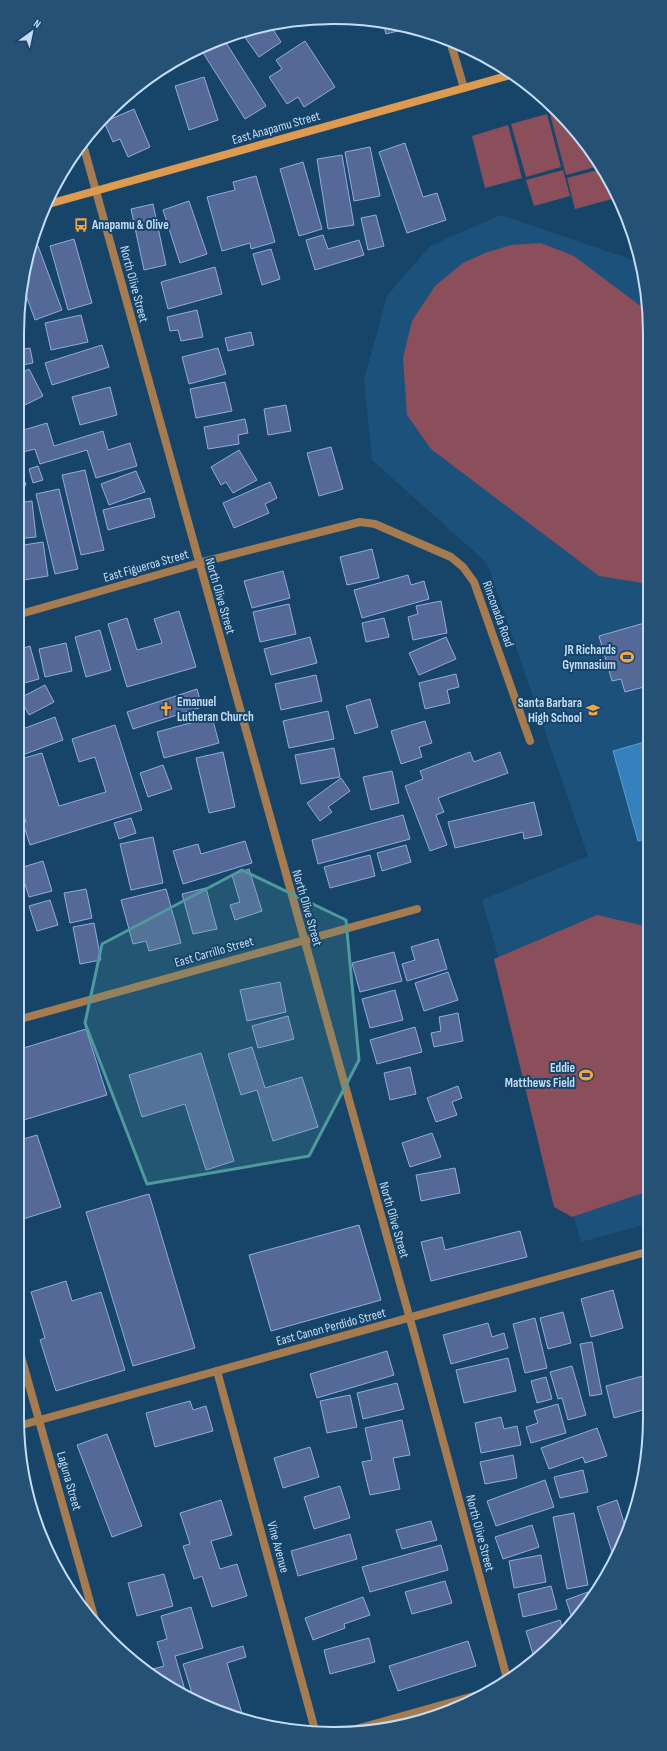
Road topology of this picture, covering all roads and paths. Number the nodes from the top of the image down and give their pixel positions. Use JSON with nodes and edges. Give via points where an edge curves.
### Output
{"nodes":[{"id":1,"x":452,"y":48,"type":"edge"},
{"id":2,"x":506,"y":76,"type":"edge"},
{"id":3,"x":464,"y":88,"type":"junction"},
{"id":4,"x":85,"y":150,"type":"edge"},
{"id":5,"x":96,"y":191,"type":"junction"},
{"id":6,"x":53,"y":203,"type":"edge"},
{"id":7,"x":376,"y":524,"type":"joint"},
{"id":8,"x":199,"y":563,"type":"junction"},
{"id":9,"x":24,"y":613,"type":"edge"},
{"id":10,"x":530,"y":741,"type":"dead end"},
{"id":11,"x":417,"y":909,"type":"dead end"},
{"id":12,"x":303,"y":940,"type":"junction"},
{"id":13,"x":24,"y":1018,"type":"edge"},
{"id":14,"x":643,"y":1253,"type":"edge"},
{"id":15,"x":409,"y":1317,"type":"junction"},
{"id":16,"x":24,"y":1367,"type":"edge"},
{"id":17,"x":217,"y":1371,"type":"junction"},
{"id":18,"x":39,"y":1420,"type":"junction"},
{"id":19,"x":24,"y":1424,"type":"edge"},
{"id":20,"x":93,"y":1612,"type":"edge"},
{"id":21,"x":506,"y":1674,"type":"edge"},
{"id":22,"x":458,"y":1701,"type":"edge"},
{"id":23,"x":374,"y":1724,"type":"edge"},
{"id":24,"x":314,"y":1726,"type":"edge"}],
"edges":[{"from":1,"to":3,"type":"street"},
{"from":2,"to":3,"type":"main road","name":"East Anapamu Street"},
{"from":3,"to":5,"type":"main road","name":"East Anapamu Street"},
{"from":4,"to":5,"type":"street","name":"North Olive Street"},
{"from":5,"to":6,"type":"main road","name":"East Anapamu Street"},
{"from":5,"to":8,"type":"street","name":"North Olive Street"},
{"from":7,"to":8,"type":"street","name":"East Figueroa Street","via":[[360,522]]},
{"from":7,"to":10,"type":"street","name":"Rinconada Road","via":[[451,557],[463,567],[474,582]]},
{"from":8,"to":9,"type":"street","name":"East Figueroa Street"},
{"from":8,"to":12,"type":"street","name":"North Olive Street"},
{"from":11,"to":12,"type":"street","name":"East Carrillo Street"},
{"from":12,"to":13,"type":"street","name":"East Carrillo Street"},
{"from":12,"to":15,"type":"street","name":"North Olive Street"},
{"from":14,"to":15,"type":"street","name":"East Canon Perdido Street"},
{"from":15,"to":17,"type":"street","name":"East Canon Perdido Street"},
{"from":15,"to":21,"type":"street","name":"North Olive Street"},
{"from":16,"to":18,"type":"street","name":"Laguna Street"},
{"from":17,"to":18,"type":"street","name":"East Canon Perdido Street"},
{"from":17,"to":24,"type":"street","name":"Vine Avenue"},
{"from":18,"to":19,"type":"street","name":"East Canon Perdido Street"},
{"from":18,"to":20,"type":"street","name":"Laguna Street"},
{"from":22,"to":23,"type":"street"}]}
